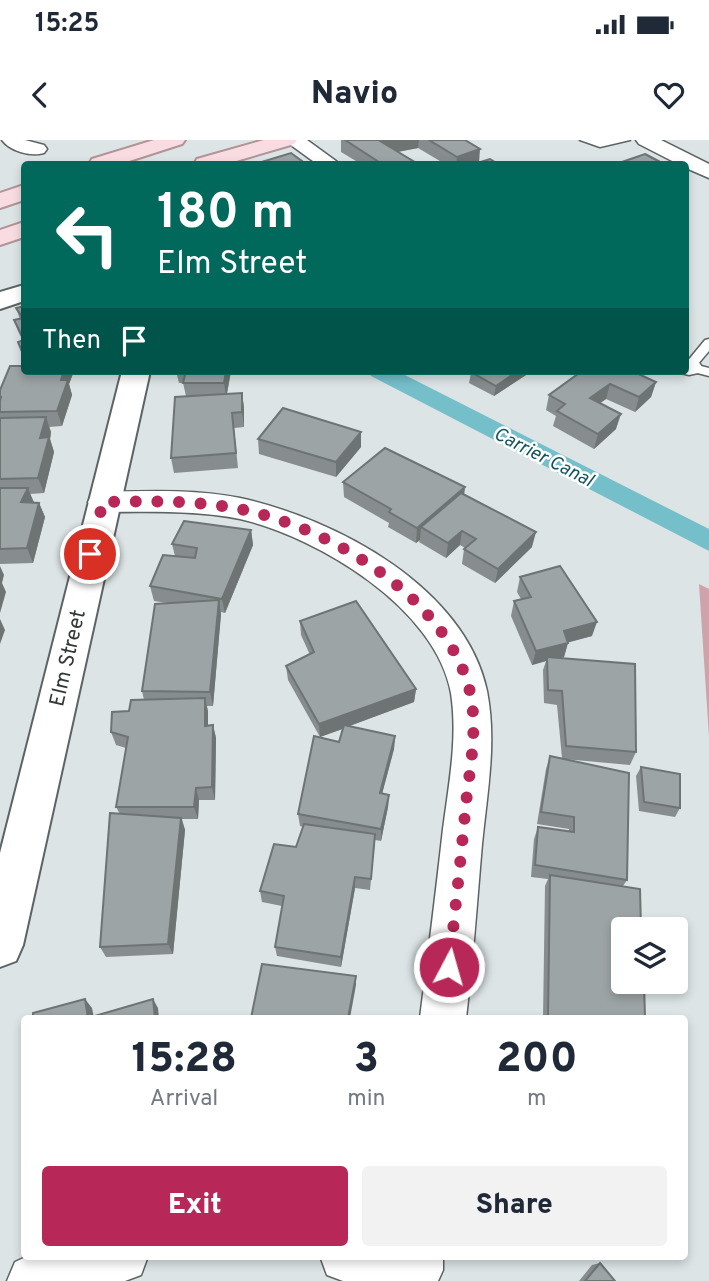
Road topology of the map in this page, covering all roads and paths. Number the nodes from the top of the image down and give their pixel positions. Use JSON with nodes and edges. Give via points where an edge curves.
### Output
{"nodes":[{"id":1,"x":12,"y":140,"type":"edge"},
{"id":2,"x":175,"y":140,"type":"edge"},
{"id":3,"x":287,"y":140,"type":"edge"},
{"id":4,"x":294,"y":140,"type":"edge"},
{"id":5,"x":585,"y":140,"type":"edge"},
{"id":6,"x":625,"y":140,"type":"edge"},
{"id":7,"x":646,"y":140,"type":"edge"},
{"id":8,"x":37,"y":149,"type":"dead end"},
{"id":9,"x":109,"y":161,"type":"edge"},
{"id":10,"x":215,"y":161,"type":"edge"},
{"id":11,"x":326,"y":161,"type":"edge"},
{"id":12,"x":687,"y":161,"type":"edge"},
{"id":13,"x":689,"y":162,"type":"edge"},
{"id":14,"x":709,"y":172,"type":"edge"},
{"id":15,"x":21,"y":193,"type":"edge"},
{"id":16,"x":0,"y":201,"type":"edge"},
{"id":17,"x":21,"y":294,"type":"edge"},
{"id":18,"x":0,"y":301,"type":"edge"},
{"id":19,"x":709,"y":343,"type":"edge"},
{"id":20,"x":695,"y":368,"type":"edge"},
{"id":21,"x":135,"y":375,"type":"edge"},
{"id":22,"x":103,"y":502,"type":"junction"},
{"id":23,"x":0,"y":945,"type":"edge"},
{"id":24,"x":443,"y":1015,"type":"edge"},
{"id":25,"x":108,"y":1260,"type":"edge"},
{"id":26,"x":366,"y":1260,"type":"edge"},
{"id":27,"x":417,"y":1260,"type":"edge"},
{"id":28,"x":34,"y":1281,"type":"edge"}],
"edges":[{"from":1,"to":8,"type":"street"},
{"from":2,"to":9,"type":"main road"},
{"from":3,"to":10,"type":"main road"},
{"from":4,"to":11,"type":"street"},
{"from":5,"to":6,"type":"lane","via":[[600,144]]},
{"from":7,"to":12,"type":"street"},
{"from":13,"to":14,"type":"street"},
{"from":15,"to":16,"type":"main road"},
{"from":17,"to":18,"type":"street"},
{"from":19,"to":20,"type":"lane"},
{"from":21,"to":22,"type":"street","name":"Elm Street"},
{"from":22,"to":23,"type":"street","name":"Elm Street"},
{"from":22,"to":24,"type":"street","via":[[199,503],[281,520],[382,574],[411,595],[437,623],[457,656],[470,693],[474,733]]},
{"from":25,"to":28,"type":"street"},
{"from":26,"to":27,"type":"street","via":[[416,1270]]}]}
